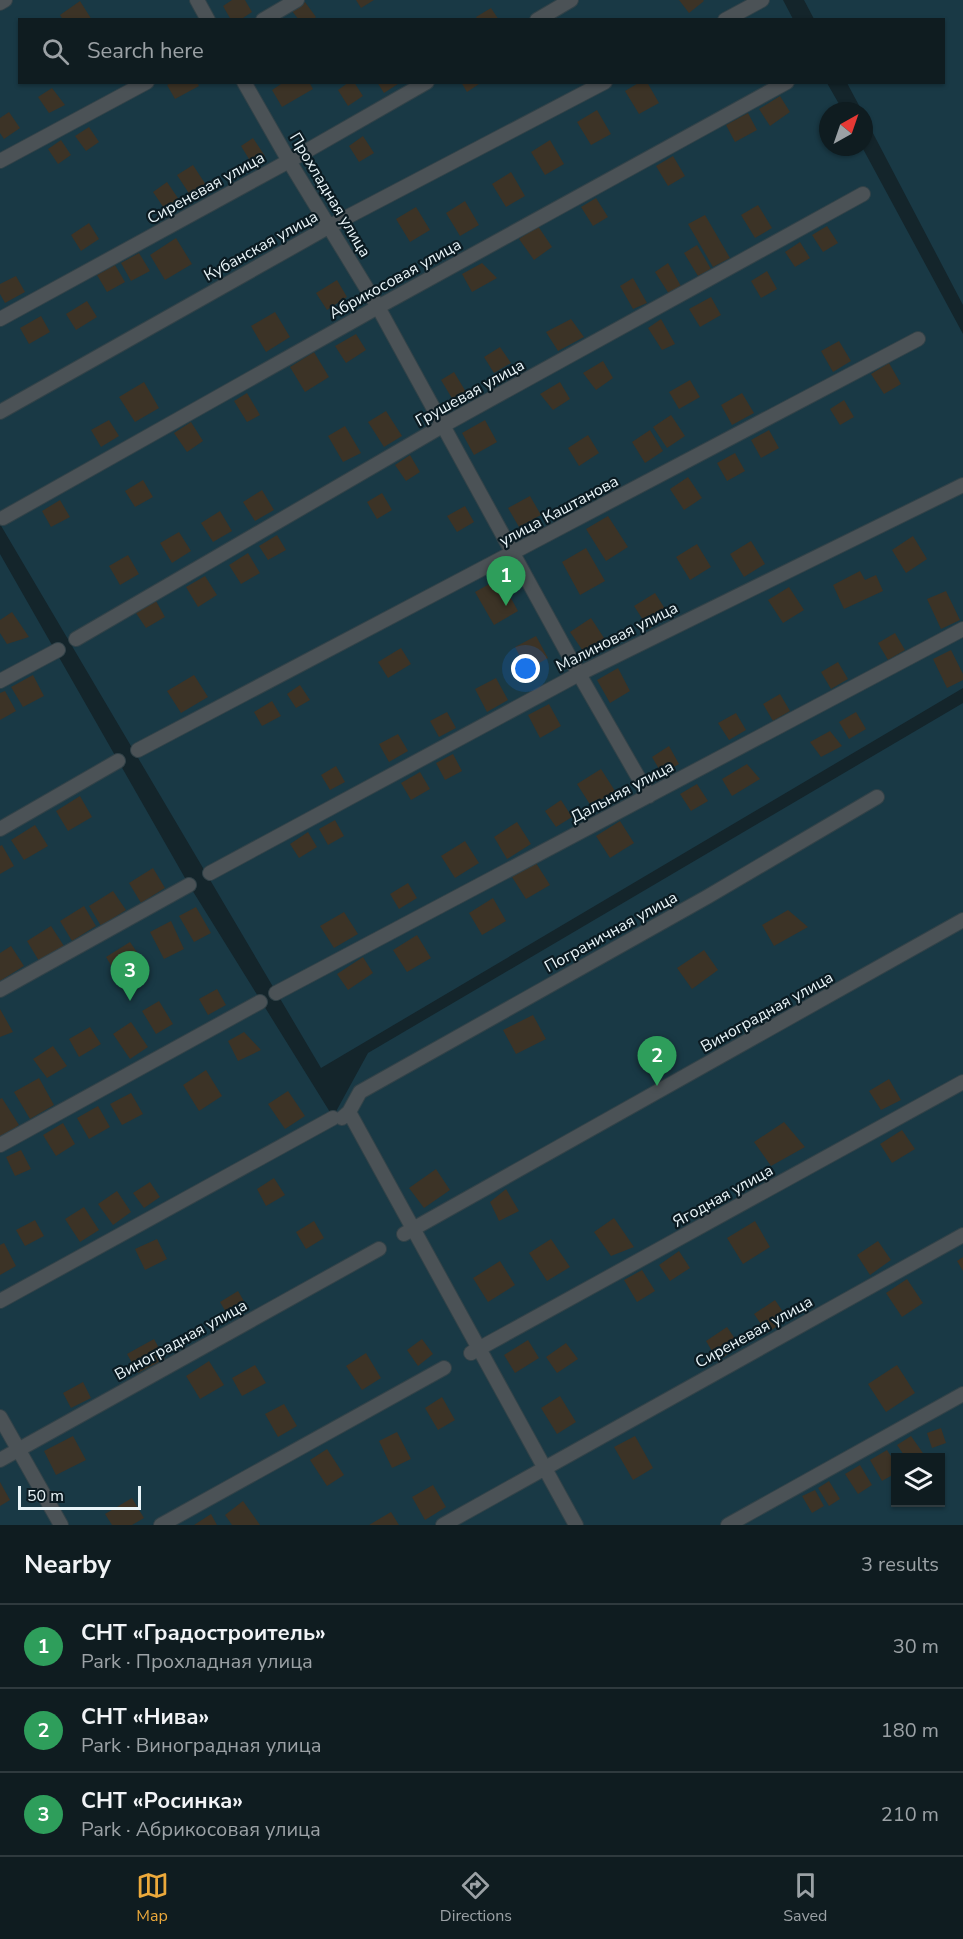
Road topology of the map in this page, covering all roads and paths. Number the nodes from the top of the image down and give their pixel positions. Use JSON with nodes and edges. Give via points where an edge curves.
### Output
{"nodes":[{"id":1,"x":5,"y":0,"type":"edge"},
{"id":2,"x":197,"y":0,"type":"edge"},
{"id":3,"x":297,"y":0,"type":"edge"},
{"id":4,"x":572,"y":0,"type":"edge"},
{"id":5,"x":762,"y":0,"type":"edge"},
{"id":6,"x":0,"y":3,"type":"edge"},
{"id":7,"x":207,"y":18,"type":"edge"},
{"id":8,"x":266,"y":18,"type":"edge"},
{"id":9,"x":540,"y":18,"type":"edge"},
{"id":10,"x":729,"y":18,"type":"edge"},
{"id":11,"x":143,"y":84,"type":"edge"},
{"id":12,"x":245,"y":84,"type":"edge"},
{"id":13,"x":424,"y":84,"type":"edge"},
{"id":14,"x":601,"y":84,"type":"edge"},
{"id":15,"x":783,"y":84,"type":"edge"},
{"id":16,"x":0,"y":161,"type":"edge"},
{"id":17,"x":289,"y":161,"type":"junction"},
{"id":18,"x":863,"y":194,"type":"dead end"},
{"id":19,"x":330,"y":226,"type":"junction"},
{"id":20,"x":378,"y":307,"type":"junction"},
{"id":21,"x":0,"y":319,"type":"edge"},
{"id":22,"x":918,"y":339,"type":"dead end"},
{"id":23,"x":0,"y":412,"type":"edge"},
{"id":24,"x":444,"y":425,"type":"junction"},
{"id":25,"x":963,"y":485,"type":"edge"},
{"id":26,"x":3,"y":518,"type":"dead end"},
{"id":27,"x":512,"y":554,"type":"junction"},
{"id":28,"x":963,"y":629,"type":"edge"},
{"id":29,"x":76,"y":639,"type":"dead end"},
{"id":30,"x":58,"y":650,"type":"dead end"},
{"id":31,"x":579,"y":674,"type":"junction"},
{"id":32,"x":0,"y":681,"type":"edge"},
{"id":33,"x":144,"y":746,"type":"dead end"},
{"id":34,"x":114,"y":763,"type":"dead end"},
{"id":35,"x":649,"y":796,"type":"junction"},
{"id":36,"x":876,"y":797,"type":"dead end"},
{"id":37,"x":0,"y":829,"type":"edge"},
{"id":38,"x":210,"y":873,"type":"dead end"},
{"id":39,"x":189,"y":885,"type":"dead end"},
{"id":40,"x":963,"y":920,"type":"edge"},
{"id":41,"x":0,"y":990,"type":"edge"},
{"id":42,"x":276,"y":993,"type":"dead end"},
{"id":43,"x":260,"y":1002,"type":"dead end"},
{"id":44,"x":963,"y":1082,"type":"edge"},
{"id":45,"x":341,"y":1116,"type":"junction"},
{"id":46,"x":0,"y":1145,"type":"edge"},
{"id":47,"x":408,"y":1232,"type":"junction"},
{"id":48,"x":963,"y":1235,"type":"edge"},
{"id":49,"x":379,"y":1249,"type":"dead end"},
{"id":50,"x":0,"y":1301,"type":"edge"},
{"id":51,"x":474,"y":1351,"type":"junction"},
{"id":52,"x":444,"y":1368,"type":"dead end"},
{"id":53,"x":963,"y":1394,"type":"edge"},
{"id":54,"x":0,"y":1417,"type":"edge"},
{"id":55,"x":18,"y":1450,"type":"junction"},
{"id":56,"x":0,"y":1460,"type":"edge"},
{"id":57,"x":544,"y":1468,"type":"junction"},
{"id":58,"x":61,"y":1525,"type":"edge"},
{"id":59,"x":161,"y":1525,"type":"edge"},
{"id":60,"x":443,"y":1525,"type":"edge"},
{"id":61,"x":576,"y":1525,"type":"edge"},
{"id":62,"x":728,"y":1525,"type":"edge"}],
"edges":[{"from":1,"to":6,"type":"street"},
{"from":2,"to":7,"type":"street"},
{"from":3,"to":8,"type":"street"},
{"from":4,"to":9,"type":"street"},
{"from":5,"to":10,"type":"street"},
{"from":11,"to":16,"type":"street"},
{"from":12,"to":17,"type":"street","name":"Прохладная улица"},
{"from":13,"to":17,"type":"street","name":"Сиреневая улица"},
{"from":14,"to":19,"type":"street","name":"Кубанская улица"},
{"from":15,"to":20,"type":"street","name":"Абрикосовая улица"},
{"from":17,"to":19,"type":"street","name":"Прохладная улица"},
{"from":17,"to":21,"type":"street","name":"Сиреневая улица"},
{"from":18,"to":24,"type":"street","name":"Грушевая улица"},
{"from":19,"to":20,"type":"street","name":"Прохладная улица"},
{"from":19,"to":23,"type":"street","name":"Кубанская улица"},
{"from":20,"to":24,"type":"street","name":"Прохладная улица"},
{"from":20,"to":26,"type":"street","name":"Абрикосовая улица"},
{"from":22,"to":27,"type":"street","name":"улица Каштанова"},
{"from":24,"to":27,"type":"street","name":"Прохладная улица"},
{"from":24,"to":29,"type":"street","name":"Грушевая улица"},
{"from":25,"to":31,"type":"street","name":"Малиновая улица"},
{"from":27,"to":31,"type":"street","name":"Прохладная улица"},
{"from":27,"to":33,"type":"street","name":"улица Каштанова"},
{"from":28,"to":35,"type":"street","name":"Дальняя улица"},
{"from":30,"to":32,"type":"street"},
{"from":31,"to":35,"type":"street","name":"Прохладная улица"},
{"from":31,"to":38,"type":"street","name":"Малиновая улица"},
{"from":34,"to":37,"type":"street"},
{"from":35,"to":42,"type":"street","name":"Дальняя улица"},
{"from":36,"to":45,"type":"street","name":"Пограничная улица","via":[[360,1092]]},
{"from":39,"to":41,"type":"street"},
{"from":40,"to":47,"type":"street","name":"Виноградная улица"},
{"from":43,"to":46,"type":"street"},
{"from":44,"to":51,"type":"street","name":"Ягодная улица"},
{"from":45,"to":47,"type":"street"},
{"from":45,"to":50,"type":"street"},
{"from":47,"to":51,"type":"street"},
{"from":48,"to":57,"type":"street","name":"Сиреневая улица"},
{"from":49,"to":55,"type":"street","name":"Виноградная улица"},
{"from":51,"to":57,"type":"street"},
{"from":52,"to":59,"type":"street"},
{"from":53,"to":62,"type":"street"},
{"from":54,"to":55,"type":"street"},
{"from":55,"to":56,"type":"street","name":"Виноградная улица"},
{"from":55,"to":58,"type":"street"},
{"from":57,"to":60,"type":"street","name":"Сиреневая улица"},
{"from":57,"to":61,"type":"street"}]}
